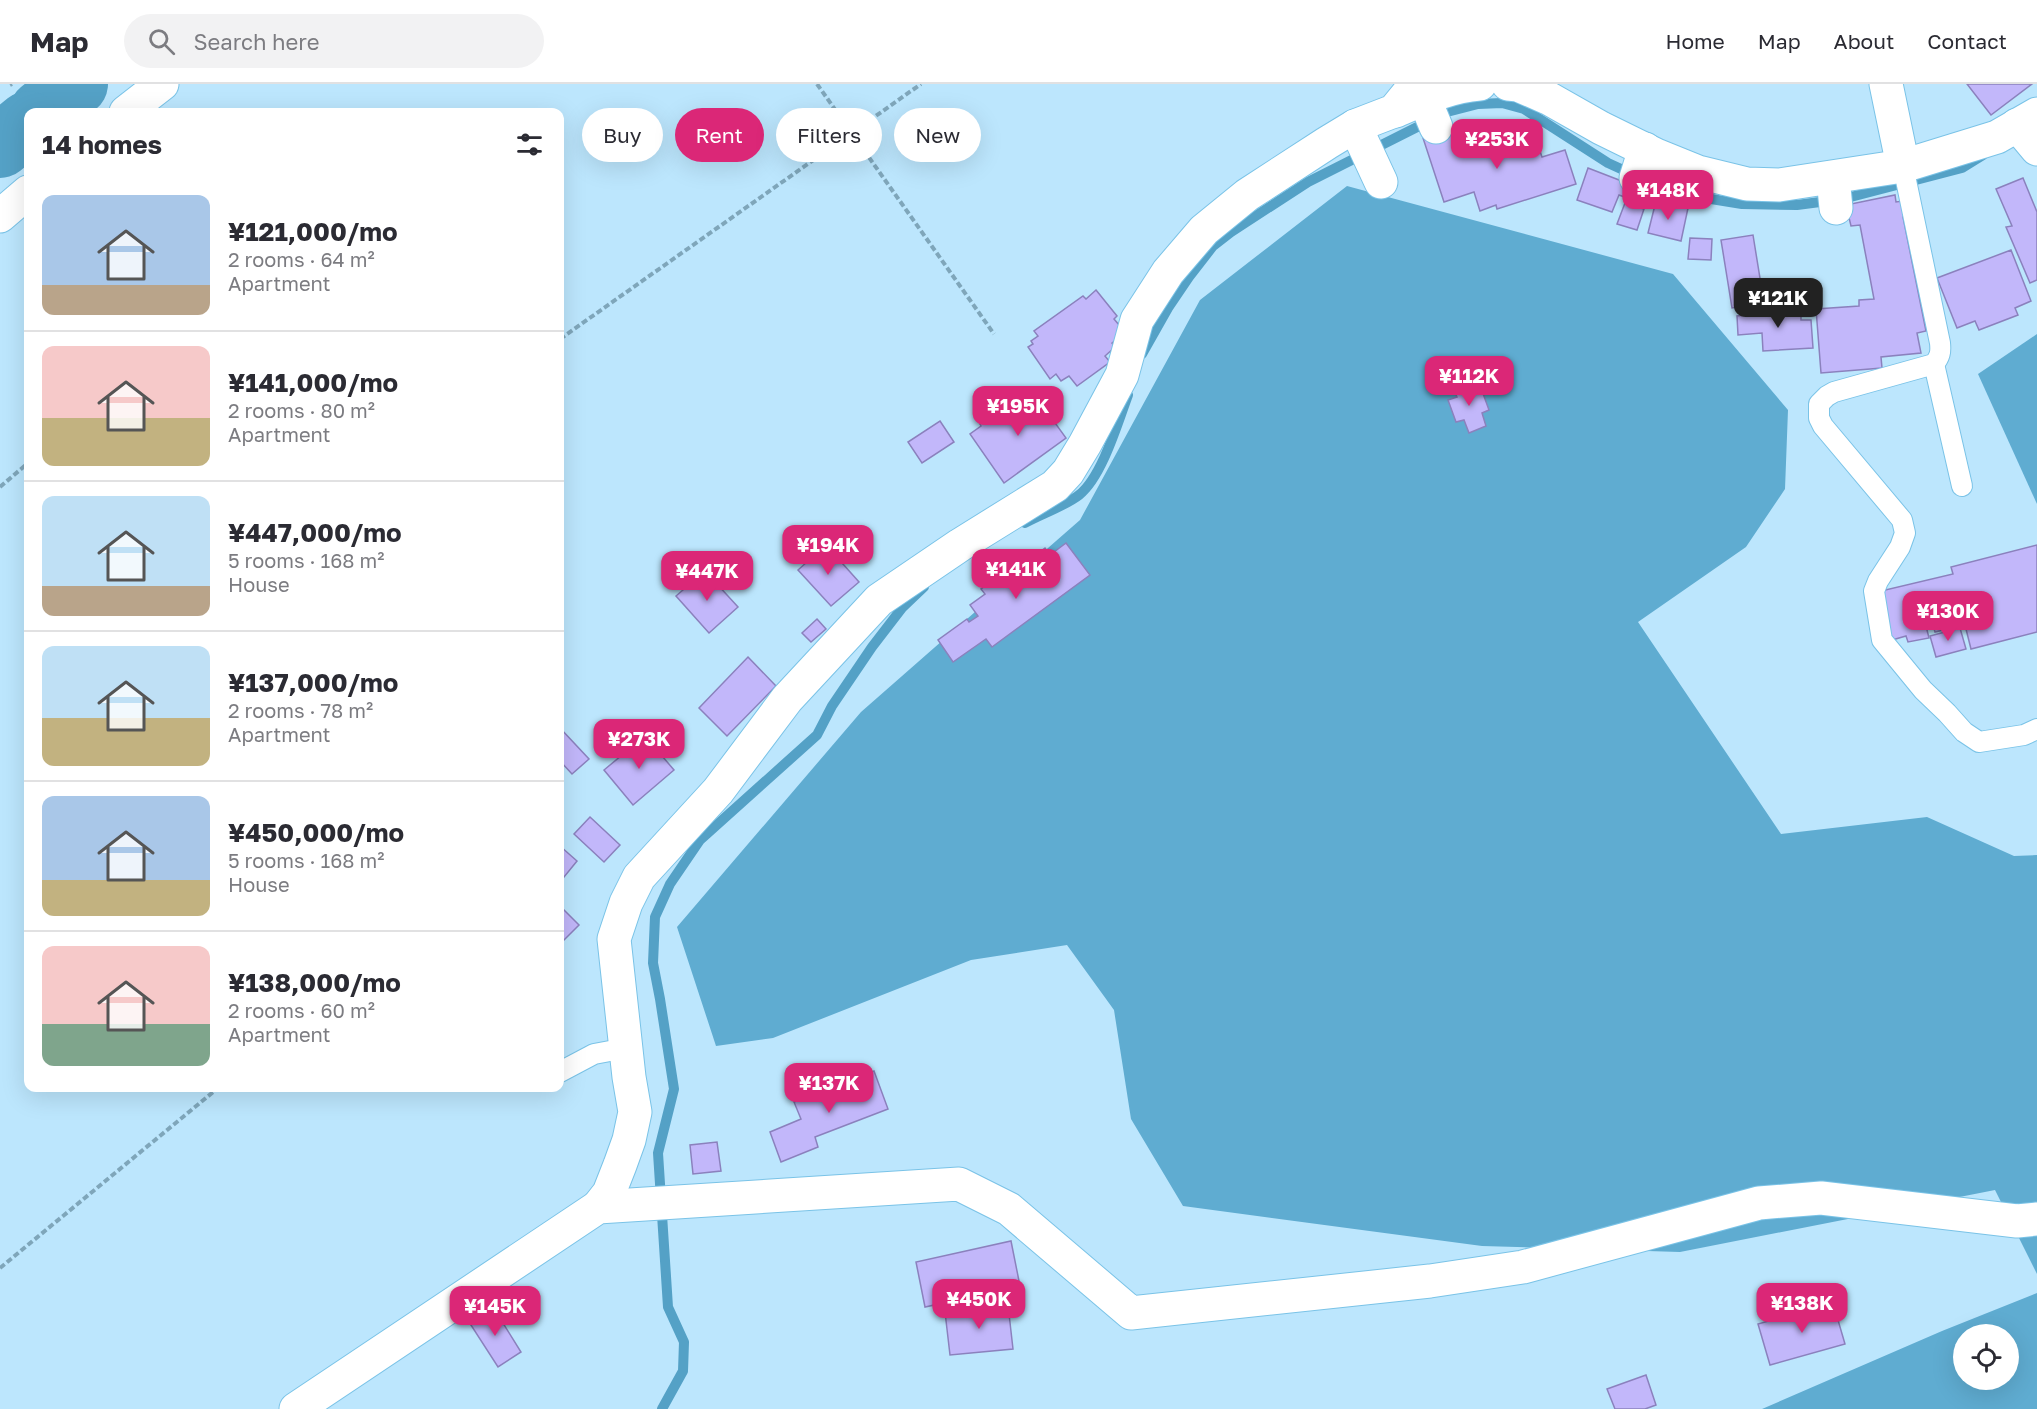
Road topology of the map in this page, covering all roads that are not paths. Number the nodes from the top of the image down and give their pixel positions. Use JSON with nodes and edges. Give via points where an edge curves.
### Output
{"nodes":[{"id":1,"x":162,"y":84,"type":"edge"},
{"id":2,"x":1480,"y":84,"type":"edge"},
{"id":3,"x":1508,"y":84,"type":"edge"},
{"id":4,"x":1886,"y":84,"type":"edge"},
{"id":5,"x":1425,"y":103,"type":"edge"},
{"id":6,"x":131,"y":108,"type":"edge"},
{"id":7,"x":1355,"y":126,"type":"junction"},
{"id":8,"x":2030,"y":130,"type":"edge"},
{"id":9,"x":1914,"y":176,"type":"junction"},
{"id":10,"x":1381,"y":182,"type":"dead end"},
{"id":11,"x":24,"y":195,"type":"edge"},
{"id":12,"x":0,"y":216,"type":"edge"},
{"id":13,"x":1934,"y":364,"type":"junction"},
{"id":14,"x":1962,"y":486,"type":"dead end"},
{"id":15,"x":2037,"y":729,"type":"edge"},
{"id":16,"x":626,"y":1048,"type":"junction"},
{"id":17,"x":564,"y":1070,"type":"edge"},
{"id":18,"x":598,"y":1207,"type":"junction"},
{"id":19,"x":2037,"y":1219,"type":"edge"},
{"id":20,"x":296,"y":1409,"type":"edge"}],
"edges":[{"from":1,"to":6,"type":"street"},
{"from":2,"to":5,"type":"street","via":[[1463,85]]},
{"from":3,"to":9,"type":"street","via":[[1548,98],[1602,128],[1640,164],[1698,172],[1747,184],[1779,198],[1835,193]]},
{"from":4,"to":9,"type":"street"},
{"from":5,"to":7,"type":"street"},
{"from":7,"to":10,"type":"street"},
{"from":7,"to":16,"type":"street","via":[[1247,195],[1204,230],[1168,272],[1137,320],[1122,375],[1068,472],[1055,486],[879,600],[787,699],[718,790],[639,877],[614,939]]},
{"from":8,"to":9,"type":"street","via":[[1996,137]]},
{"from":9,"to":13,"type":"lane","via":[[1940,343],[1939,359]]},
{"from":11,"to":12,"type":"street"},
{"from":13,"to":14,"type":"lane"},
{"from":13,"to":15,"type":"lane","via":[[1834,392],[1819,404],[1819,418],[1902,520],[1905,533],[1900,547],[1874,591],[1882,640],[1923,690],[1979,742],[2024,735]]},
{"from":16,"to":17,"type":"lane","via":[[594,1054]]},
{"from":16,"to":18,"type":"street","via":[[635,1112],[609,1193]]},
{"from":18,"to":19,"type":"street","via":[[959,1184],[1009,1209],[1131,1313],[1430,1281],[1523,1267],[1759,1203],[1821,1198],[2017,1221]]},
{"from":18,"to":20,"type":"street"}]}
